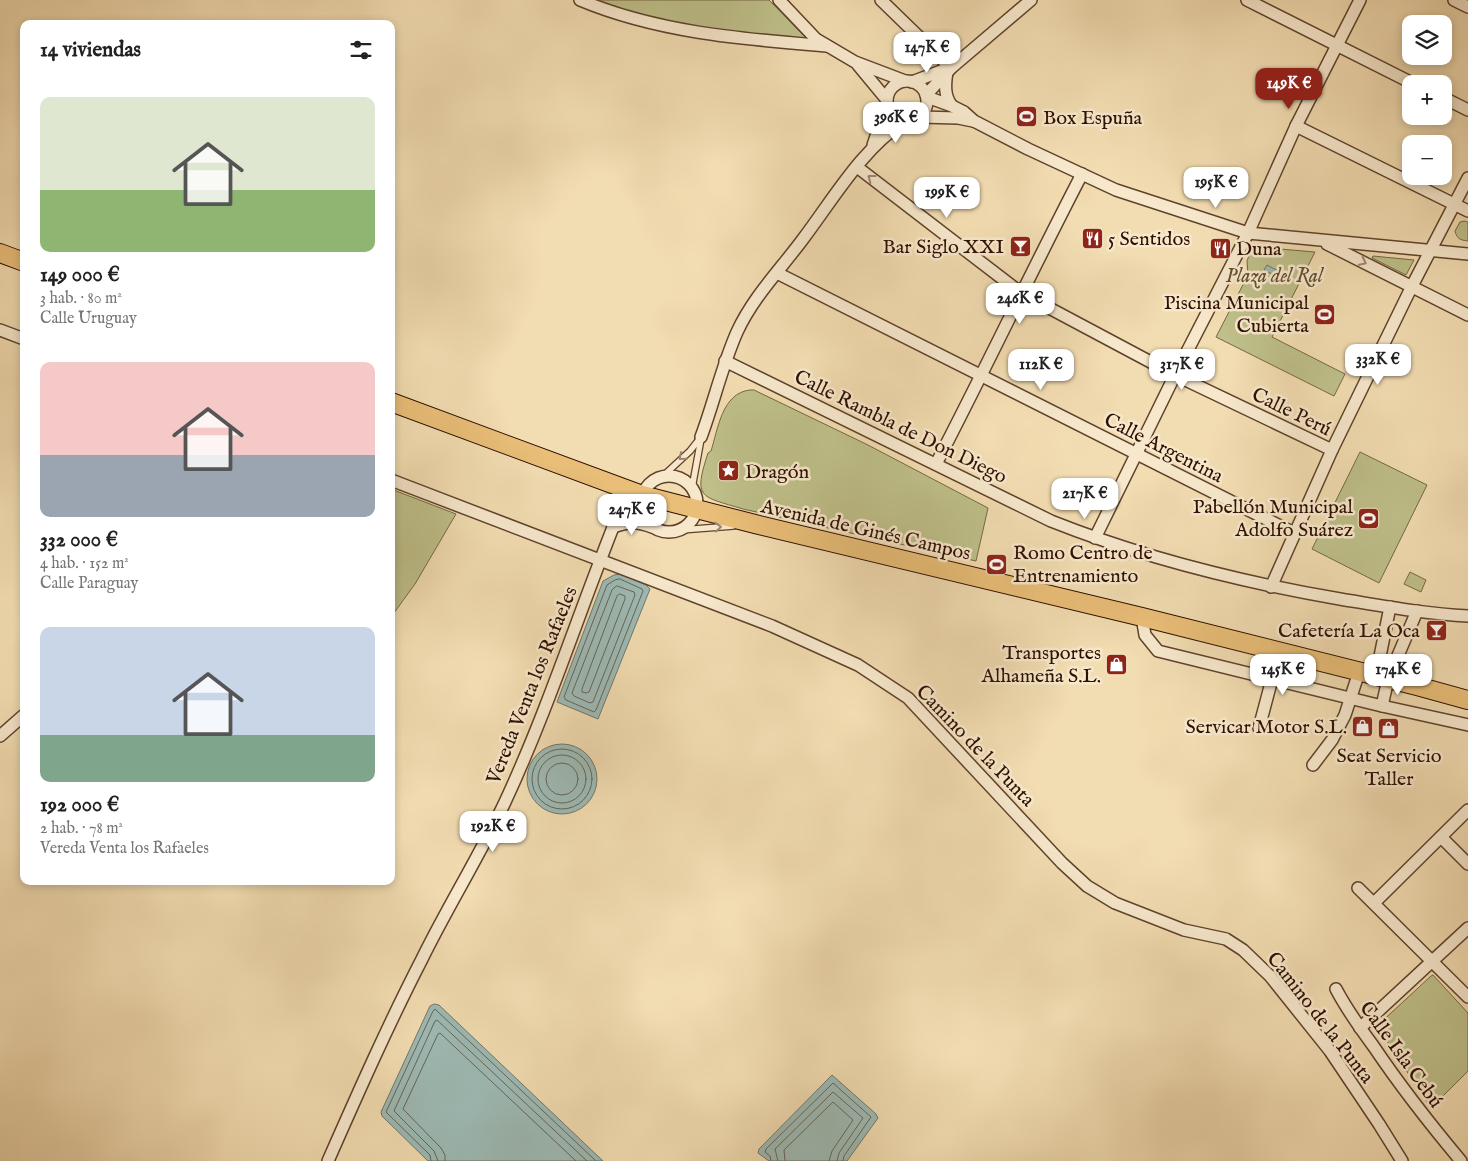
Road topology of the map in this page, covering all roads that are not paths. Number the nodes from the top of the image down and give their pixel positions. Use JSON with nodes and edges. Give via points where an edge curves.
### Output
{"nodes":[{"id":1,"x":580,"y":0,"type":"edge"},
{"id":2,"x":779,"y":0,"type":"edge"},
{"id":3,"x":881,"y":0,"type":"edge"},
{"id":4,"x":1031,"y":0,"type":"edge"},
{"id":5,"x":1247,"y":0,"type":"edge"},
{"id":6,"x":1360,"y":0,"type":"edge"},
{"id":7,"x":1454,"y":0,"type":"edge"},
{"id":8,"x":1468,"y":7,"type":"edge"},
{"id":9,"x":827,"y":46,"type":"junction"},
{"id":10,"x":1338,"y":46,"type":"junction"},
{"id":11,"x":855,"y":62,"type":"junction"},
{"id":12,"x":949,"y":70,"type":"junction"},
{"id":13,"x":1402,"y":78,"type":"edge"},
{"id":14,"x":908,"y":81,"type":"junction"},
{"id":15,"x":927,"y":96,"type":"junction"},
{"id":16,"x":887,"y":102,"type":"junction"},
{"id":17,"x":1452,"y":102,"type":"edge"},
{"id":18,"x":952,"y":106,"type":"junction"},
{"id":19,"x":1468,"y":110,"type":"edge"},
{"id":20,"x":920,"y":117,"type":"junction"},
{"id":21,"x":974,"y":121,"type":"junction"},
{"id":22,"x":905,"y":122,"type":"junction"},
{"id":23,"x":1296,"y":126,"type":"junction"},
{"id":24,"x":872,"y":147,"type":"junction"},
{"id":25,"x":857,"y":167,"type":"junction"},
{"id":26,"x":1082,"y":174,"type":"junction"},
{"id":27,"x":1468,"y":178,"type":"edge"},
{"id":28,"x":1455,"y":205,"type":"junction"},
{"id":29,"x":1468,"y":212,"type":"edge"},
{"id":30,"x":1248,"y":233,"type":"junction"},
{"id":31,"x":1320,"y":240,"type":"junction"},
{"id":32,"x":1431,"y":251,"type":"junction"},
{"id":33,"x":0,"y":253,"type":"edge"},
{"id":34,"x":1468,"y":254,"type":"edge"},
{"id":35,"x":20,"y":260,"type":"edge"},
{"id":36,"x":777,"y":273,"type":"junction"},
{"id":37,"x":1412,"y":286,"type":"junction"},
{"id":38,"x":1021,"y":293,"type":"junction"},
{"id":39,"x":1468,"y":315,"type":"edge"},
{"id":40,"x":0,"y":330,"type":"edge"},
{"id":41,"x":20,"y":338,"type":"edge"},
{"id":42,"x":725,"y":361,"type":"junction"},
{"id":43,"x":1176,"y":375,"type":"junction"},
{"id":44,"x":981,"y":376,"type":"junction"},
{"id":45,"x":395,"y":403,"type":"edge"},
{"id":46,"x":701,"y":437,"type":"junction"},
{"id":47,"x":1332,"y":450,"type":"junction"},
{"id":48,"x":1136,"y":454,"type":"junction"},
{"id":49,"x":936,"y":464,"type":"junction"},
{"id":50,"x":662,"y":477,"type":"junction"},
{"id":51,"x":395,"y":482,"type":"edge"},
{"id":52,"x":692,"y":488,"type":"junction"},
{"id":53,"x":635,"y":492,"type":"junction"},
{"id":54,"x":697,"y":510,"type":"junction"},
{"id":55,"x":755,"y":524,"type":"junction"},
{"id":56,"x":612,"y":527,"type":"junction"},
{"id":57,"x":652,"y":527,"type":"junction"},
{"id":58,"x":681,"y":530,"type":"junction"},
{"id":59,"x":1294,"y":533,"type":"junction"},
{"id":60,"x":1095,"y":538,"type":"junction"},
{"id":61,"x":600,"y":559,"type":"junction"},
{"id":62,"x":1271,"y":587,"type":"junction"},
{"id":63,"x":1390,"y":607,"type":"junction"},
{"id":64,"x":1417,"y":611,"type":"junction"},
{"id":65,"x":1468,"y":616,"type":"edge"},
{"id":66,"x":1142,"y":617,"type":"junction"},
{"id":67,"x":1359,"y":672,"type":"junction"},
{"id":68,"x":1382,"y":678,"type":"junction"},
{"id":69,"x":1272,"y":679,"type":"junction"},
{"id":70,"x":1417,"y":686,"type":"junction"},
{"id":71,"x":1468,"y":694,"type":"edge"},
{"id":72,"x":1351,"y":699,"type":"junction"},
{"id":73,"x":1468,"y":700,"type":"edge"},
{"id":74,"x":1382,"y":706,"type":"junction"},
{"id":75,"x":20,"y":718,"type":"edge"},
{"id":76,"x":1468,"y":725,"type":"edge"},
{"id":77,"x":5,"y":728,"type":"edge"},
{"id":78,"x":1259,"y":728,"type":"dead end"},
{"id":79,"x":0,"y":736,"type":"edge"},
{"id":80,"x":1313,"y":765,"type":"dead end"},
{"id":81,"x":1468,"y":810,"type":"edge"},
{"id":82,"x":1441,"y":837,"type":"junction"},
{"id":83,"x":1468,"y":864,"type":"edge"},
{"id":84,"x":1358,"y":888,"type":"dead end"},
{"id":85,"x":1374,"y":903,"type":"junction"},
{"id":86,"x":1468,"y":928,"type":"edge"},
{"id":87,"x":1432,"y":962,"type":"junction"},
{"id":88,"x":1336,"y":989,"type":"dead end"},
{"id":89,"x":1468,"y":997,"type":"edge"},
{"id":90,"x":1360,"y":1028,"type":"junction"},
{"id":91,"x":328,"y":1161,"type":"edge"},
{"id":92,"x":1402,"y":1161,"type":"edge"},
{"id":93,"x":1461,"y":1161,"type":"edge"}],
"edges":[{"from":1,"to":9,"type":"street","via":[[623,16],[680,29]]},
{"from":2,"to":9,"type":"street"},
{"from":3,"to":12,"type":"street"},
{"from":4,"to":12,"type":"street"},
{"from":5,"to":10,"type":"street"},
{"from":6,"to":10,"type":"street"},
{"from":7,"to":8,"type":"street"},
{"from":9,"to":11,"type":"street"},
{"from":10,"to":13,"type":"street"},
{"from":10,"to":23,"type":"street"},
{"from":11,"to":14,"type":"street"},
{"from":11,"to":16,"type":"street"},
{"from":12,"to":14,"type":"street"},
{"from":12,"to":15,"type":"street"},
{"from":12,"to":18,"type":"street","via":[[946,92]]},
{"from":14,"to":15,"type":"street","via":[[922,87]]},
{"from":14,"to":16,"type":"street","via":[[896,84]]},
{"from":15,"to":18,"type":"street"},
{"from":15,"to":20,"type":"street","via":[[927,107]]},
{"from":16,"to":22,"type":"street","via":[[891,114]]},
{"from":16,"to":24,"type":"street"},
{"from":17,"to":19,"type":"street"},
{"from":18,"to":21,"type":"street"},
{"from":20,"to":21,"type":"street"},
{"from":20,"to":22,"type":"street"},
{"from":21,"to":26,"type":"street"},
{"from":22,"to":24,"type":"street"},
{"from":23,"to":28,"type":"street"},
{"from":23,"to":30,"type":"street"},
{"from":24,"to":25,"type":"street"},
{"from":25,"to":36,"type":"street"},
{"from":38,"to":25,"type":"street","name":"Calle Perú","one_way":true},
{"from":26,"to":30,"type":"street","via":[[1116,190]]},
{"from":26,"to":38,"type":"street"},
{"from":27,"to":28,"type":"street"},
{"from":28,"to":29,"type":"street"},
{"from":28,"to":32,"type":"street"},
{"from":30,"to":31,"type":"street"},
{"from":30,"to":43,"type":"street"},
{"from":31,"to":32,"type":"street"},
{"from":31,"to":37,"type":"street","one_way":true},
{"from":32,"to":34,"type":"street"},
{"from":32,"to":37,"type":"street"},
{"from":33,"to":35,"type":"main road"},
{"from":36,"to":42,"type":"street","via":[[738,330]]},
{"from":36,"to":44,"type":"street","name":"Calle Argentina"},
{"from":37,"to":39,"type":"street"},
{"from":37,"to":47,"type":"street"},
{"from":38,"to":43,"type":"street","name":"Calle Perú"},
{"from":38,"to":44,"type":"street"},
{"from":40,"to":41,"type":"street"},
{"from":42,"to":46,"type":"street"},
{"from":42,"to":49,"type":"street","name":"Calle Rambla de Don Diego"},
{"from":43,"to":47,"type":"street","name":"Calle Perú"},
{"from":43,"to":48,"type":"street"},
{"from":44,"to":48,"type":"street","name":"Calle Argentina"},
{"from":44,"to":49,"type":"street"},
{"from":45,"to":53,"type":"main road","name":"Avenida de Ginés Campos"},
{"from":46,"to":50,"type":"lane","one_way":true},
{"from":46,"to":52,"type":"lane"},
{"from":47,"to":59,"type":"street"},
{"from":48,"to":59,"type":"street","name":"Calle Argentina"},
{"from":48,"to":60,"type":"street"},
{"from":49,"to":60,"type":"street","name":"Calle Rambla de Don Diego"},
{"from":50,"to":52,"type":"street","via":[[681,479]]},
{"from":50,"to":53,"type":"street"},
{"from":51,"to":61,"type":"street","name":"Camino de la Punta"},
{"from":52,"to":54,"type":"street"},
{"from":53,"to":54,"type":"main road","name":"Avenida de Ginés Campos"},
{"from":53,"to":56,"type":"street","name":"Vereda Venta los Rafaeles"},
{"from":53,"to":57,"type":"street","via":[[646,521]]},
{"from":54,"to":55,"type":"main road","name":"Avenida de Ginés Campos"},
{"from":54,"to":58,"type":"street","via":[[689,525]]},
{"from":58,"to":55,"type":"lane","one_way":true},
{"from":55,"to":66,"type":"main road","name":"Avenida de Ginés Campos"},
{"from":56,"to":57,"type":"street","via":[[639,522]]},
{"from":56,"to":61,"type":"street","name":"Vereda Venta los Rafaeles"},
{"from":57,"to":58,"type":"street","via":[[661,532]]},
{"from":59,"to":62,"type":"street"},
{"from":60,"to":62,"type":"street","name":"Calle Rambla de Don Diego"},
{"from":61,"to":91,"type":"street","name":"Vereda Venta los Rafaeles","via":[[532,741],[504,804],[376,1051]]},
{"from":61,"to":92,"type":"street","name":"Camino de la Punta","via":[[772,626],[858,665],[908,698],[1087,886],[1115,903],[1184,930],[1226,938],[1243,950],[1270,976],[1330,1051]]},
{"from":62,"to":63,"type":"street","name":"Calle Rambla de Don Diego"},
{"from":63,"to":64,"type":"street","name":"Calle Rambla de Don Diego"},
{"from":63,"to":68,"type":"street"},
{"from":64,"to":65,"type":"street","name":"Calle Rambla de Don Diego"},
{"from":64,"to":68,"type":"street"},
{"from":66,"to":67,"type":"main road","name":"Avenida de Ginés Campos"},
{"from":66,"to":69,"type":"street","via":[[1145,635],[1158,652]]},
{"from":67,"to":68,"type":"main road","name":"Avenida de Ginés Campos"},
{"from":67,"to":72,"type":"street"},
{"from":68,"to":70,"type":"main road","name":"Avenida de Ginés Campos"},
{"from":68,"to":74,"type":"street"},
{"from":69,"to":72,"type":"street"},
{"from":69,"to":78,"type":"street"},
{"from":70,"to":71,"type":"main road","name":"Avenida de Ginés Campos"},
{"from":70,"to":73,"type":"main road","name":"Avenida de Ginés Campos"},
{"from":72,"to":74,"type":"street"},
{"from":72,"to":80,"type":"street","via":[[1332,740]]},
{"from":74,"to":76,"type":"street"},
{"from":75,"to":77,"type":"street"},
{"from":77,"to":79,"type":"street"},
{"from":81,"to":82,"type":"street"},
{"from":82,"to":83,"type":"street"},
{"from":82,"to":85,"type":"street"},
{"from":84,"to":85,"type":"street"},
{"from":85,"to":87,"type":"street"},
{"from":86,"to":87,"type":"street"},
{"from":87,"to":89,"type":"street"},
{"from":87,"to":90,"type":"street"},
{"from":88,"to":90,"type":"street","name":"Calle Isla Cebú"},
{"from":90,"to":93,"type":"street","name":"Calle Isla Cebú"}]}
